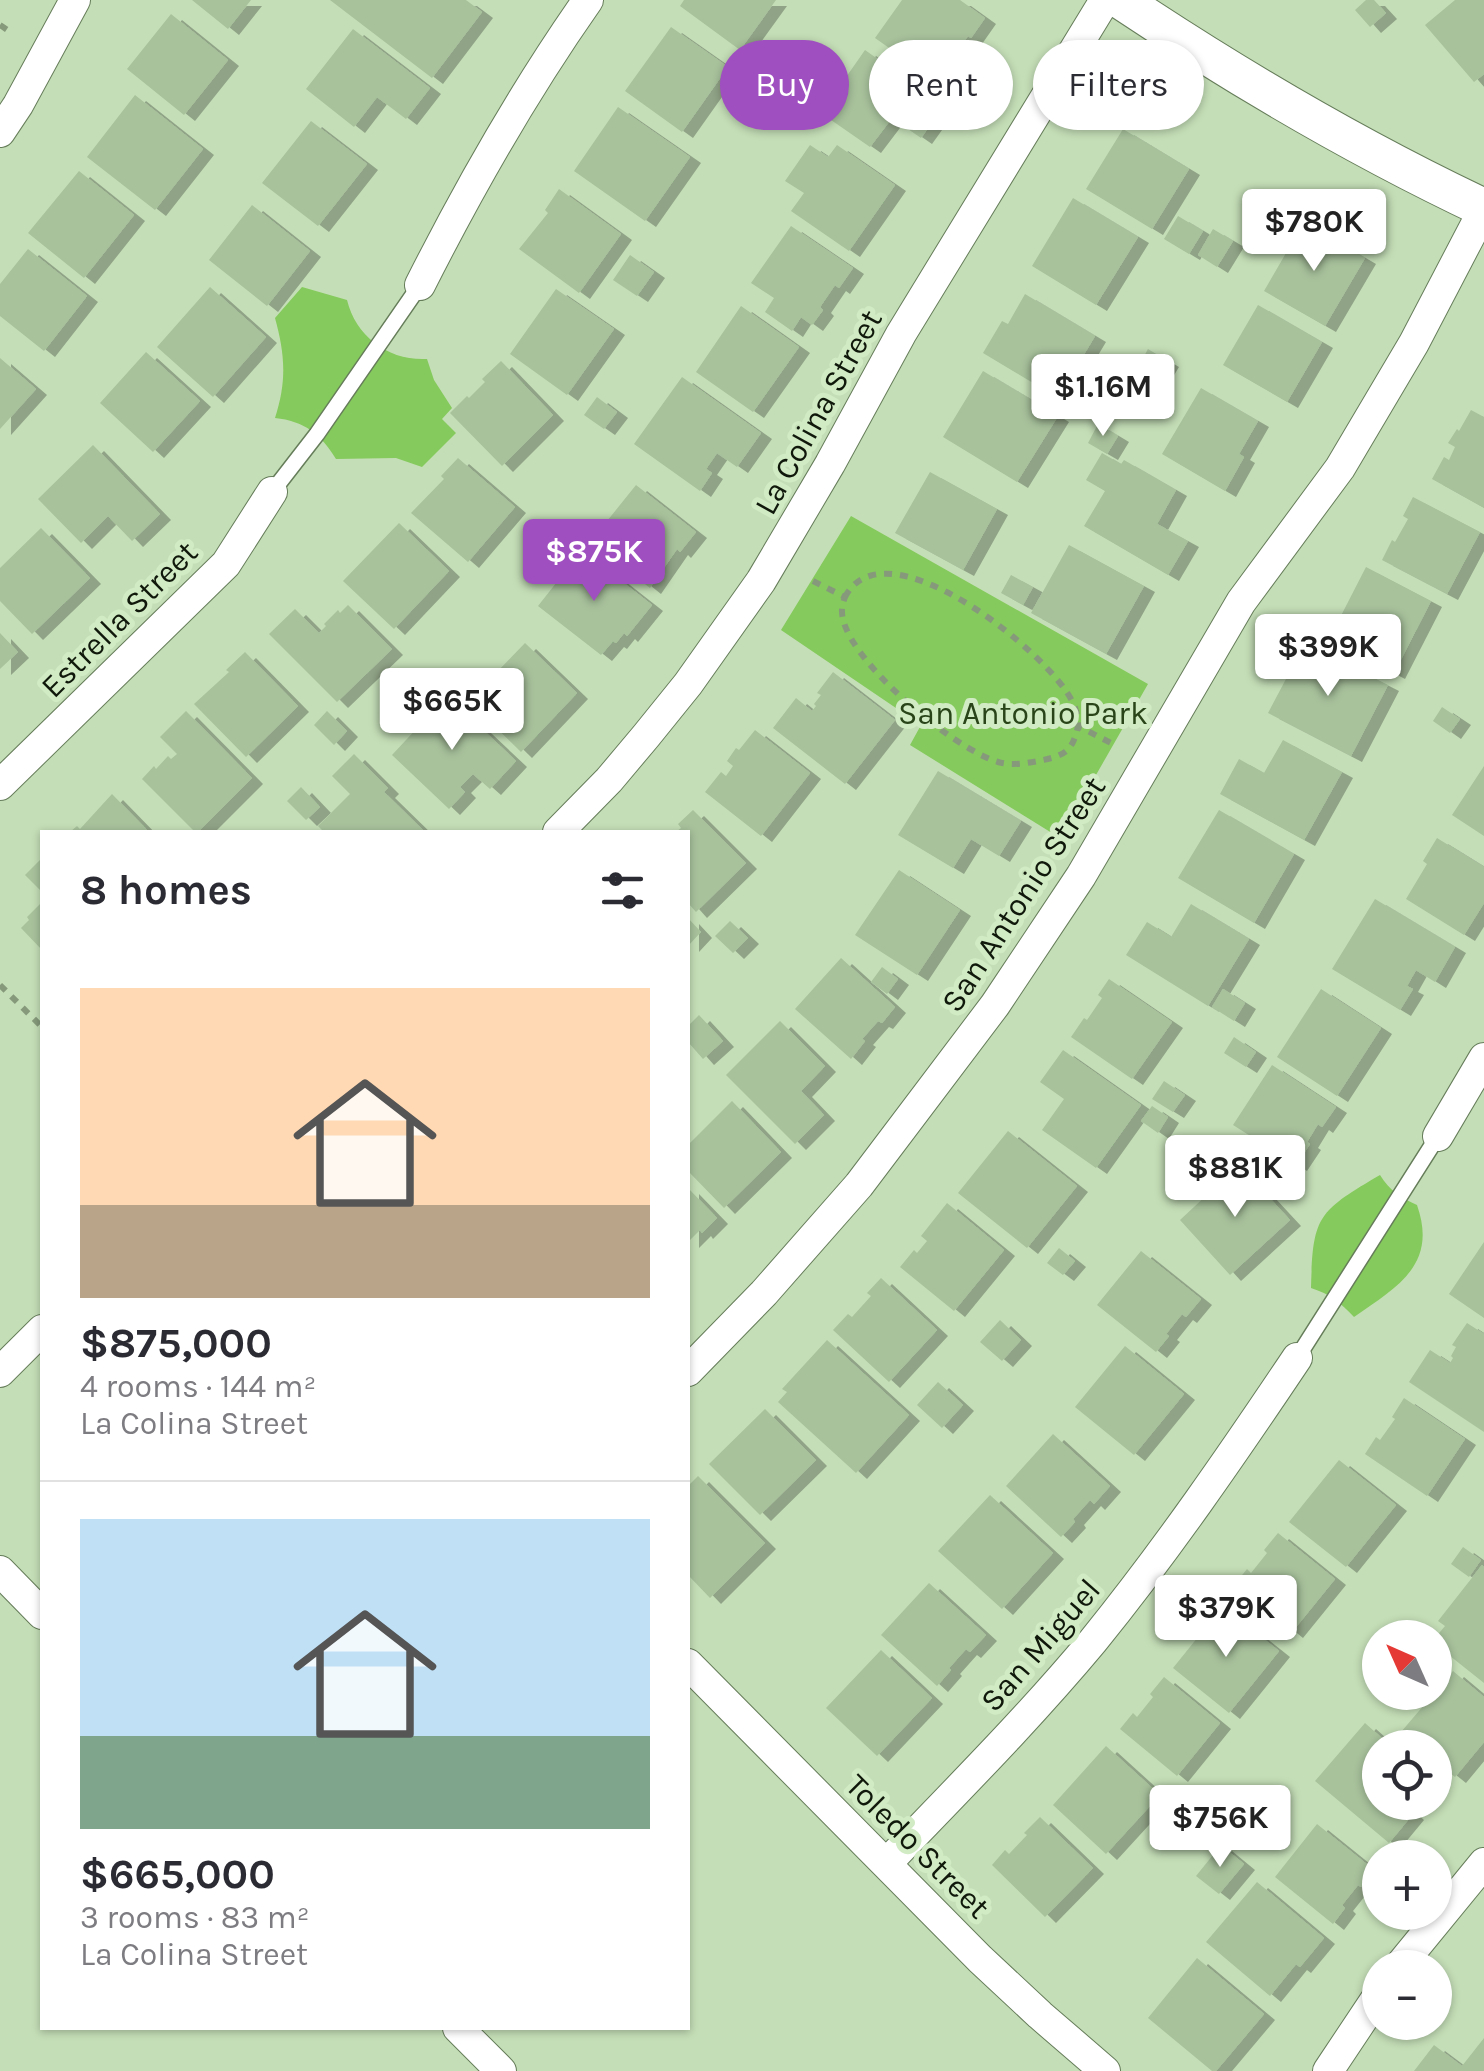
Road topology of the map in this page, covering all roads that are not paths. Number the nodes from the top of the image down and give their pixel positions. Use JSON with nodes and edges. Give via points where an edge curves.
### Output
{"nodes":[{"id":1,"x":75,"y":0,"type":"edge"},
{"id":2,"x":588,"y":0,"type":"edge"},
{"id":3,"x":1105,"y":0,"type":"edge"},
{"id":4,"x":1121,"y":0,"type":"edge"},
{"id":5,"x":0,"y":132,"type":"edge"},
{"id":6,"x":1484,"y":208,"type":"edge"},
{"id":7,"x":420,"y":286,"type":"joint"},
{"id":8,"x":272,"y":492,"type":"joint"},
{"id":9,"x":0,"y":785,"type":"edge"},
{"id":10,"x":560,"y":830,"type":"edge"},
{"id":11,"x":1484,"y":1058,"type":"edge"},
{"id":12,"x":1438,"y":1136,"type":"joint"},
{"id":13,"x":40,"y":1332,"type":"edge"},
{"id":14,"x":1296,"y":1358,"type":"joint"},
{"id":15,"x":690,"y":1370,"type":"edge"},
{"id":16,"x":0,"y":1372,"type":"edge"},
{"id":17,"x":0,"y":1571,"type":"edge"},
{"id":18,"x":40,"y":1612,"type":"edge"},
{"id":19,"x":690,"y":1666,"type":"edge"},
{"id":20,"x":1484,"y":1863,"type":"edge"},
{"id":21,"x":886,"y":1864,"type":"junction"},
{"id":22,"x":1413,"y":1950,"type":"edge"},
{"id":23,"x":1362,"y":2020,"type":"edge"},
{"id":24,"x":460,"y":2030,"type":"edge"},
{"id":25,"x":501,"y":2071,"type":"edge"},
{"id":26,"x":1104,"y":2071,"type":"edge"},
{"id":27,"x":1328,"y":2071,"type":"edge"}],
"edges":[{"from":1,"to":5,"type":"street"},
{"from":2,"to":7,"type":"street","via":[[504,127]]},
{"from":3,"to":10,"type":"street","name":"La Colina Street","via":[[761,581],[656,723]]},
{"from":4,"to":6,"type":"street","via":[[1308,118]]},
{"from":6,"to":15,"type":"street","name":"San Antonio Street","via":[[1340,468],[1241,602],[1082,876],[996,1005],[859,1185]]},
{"from":7,"to":8,"type":"lane"},
{"from":8,"to":9,"type":"street","name":"Estrella Street","via":[[226,564]]},
{"from":11,"to":12,"type":"street"},
{"from":12,"to":14,"type":"lane"},
{"from":13,"to":16,"type":"street"},
{"from":14,"to":21,"type":"street","name":"San Miguel","via":[[1091,1643]]},
{"from":17,"to":18,"type":"street"},
{"from":19,"to":21,"type":"street","name":"Toledo Street"},
{"from":20,"to":22,"type":"street"},
{"from":21,"to":26,"type":"street","name":"Toledo Street"},
{"from":23,"to":27,"type":"street"},
{"from":24,"to":25,"type":"street"}]}
